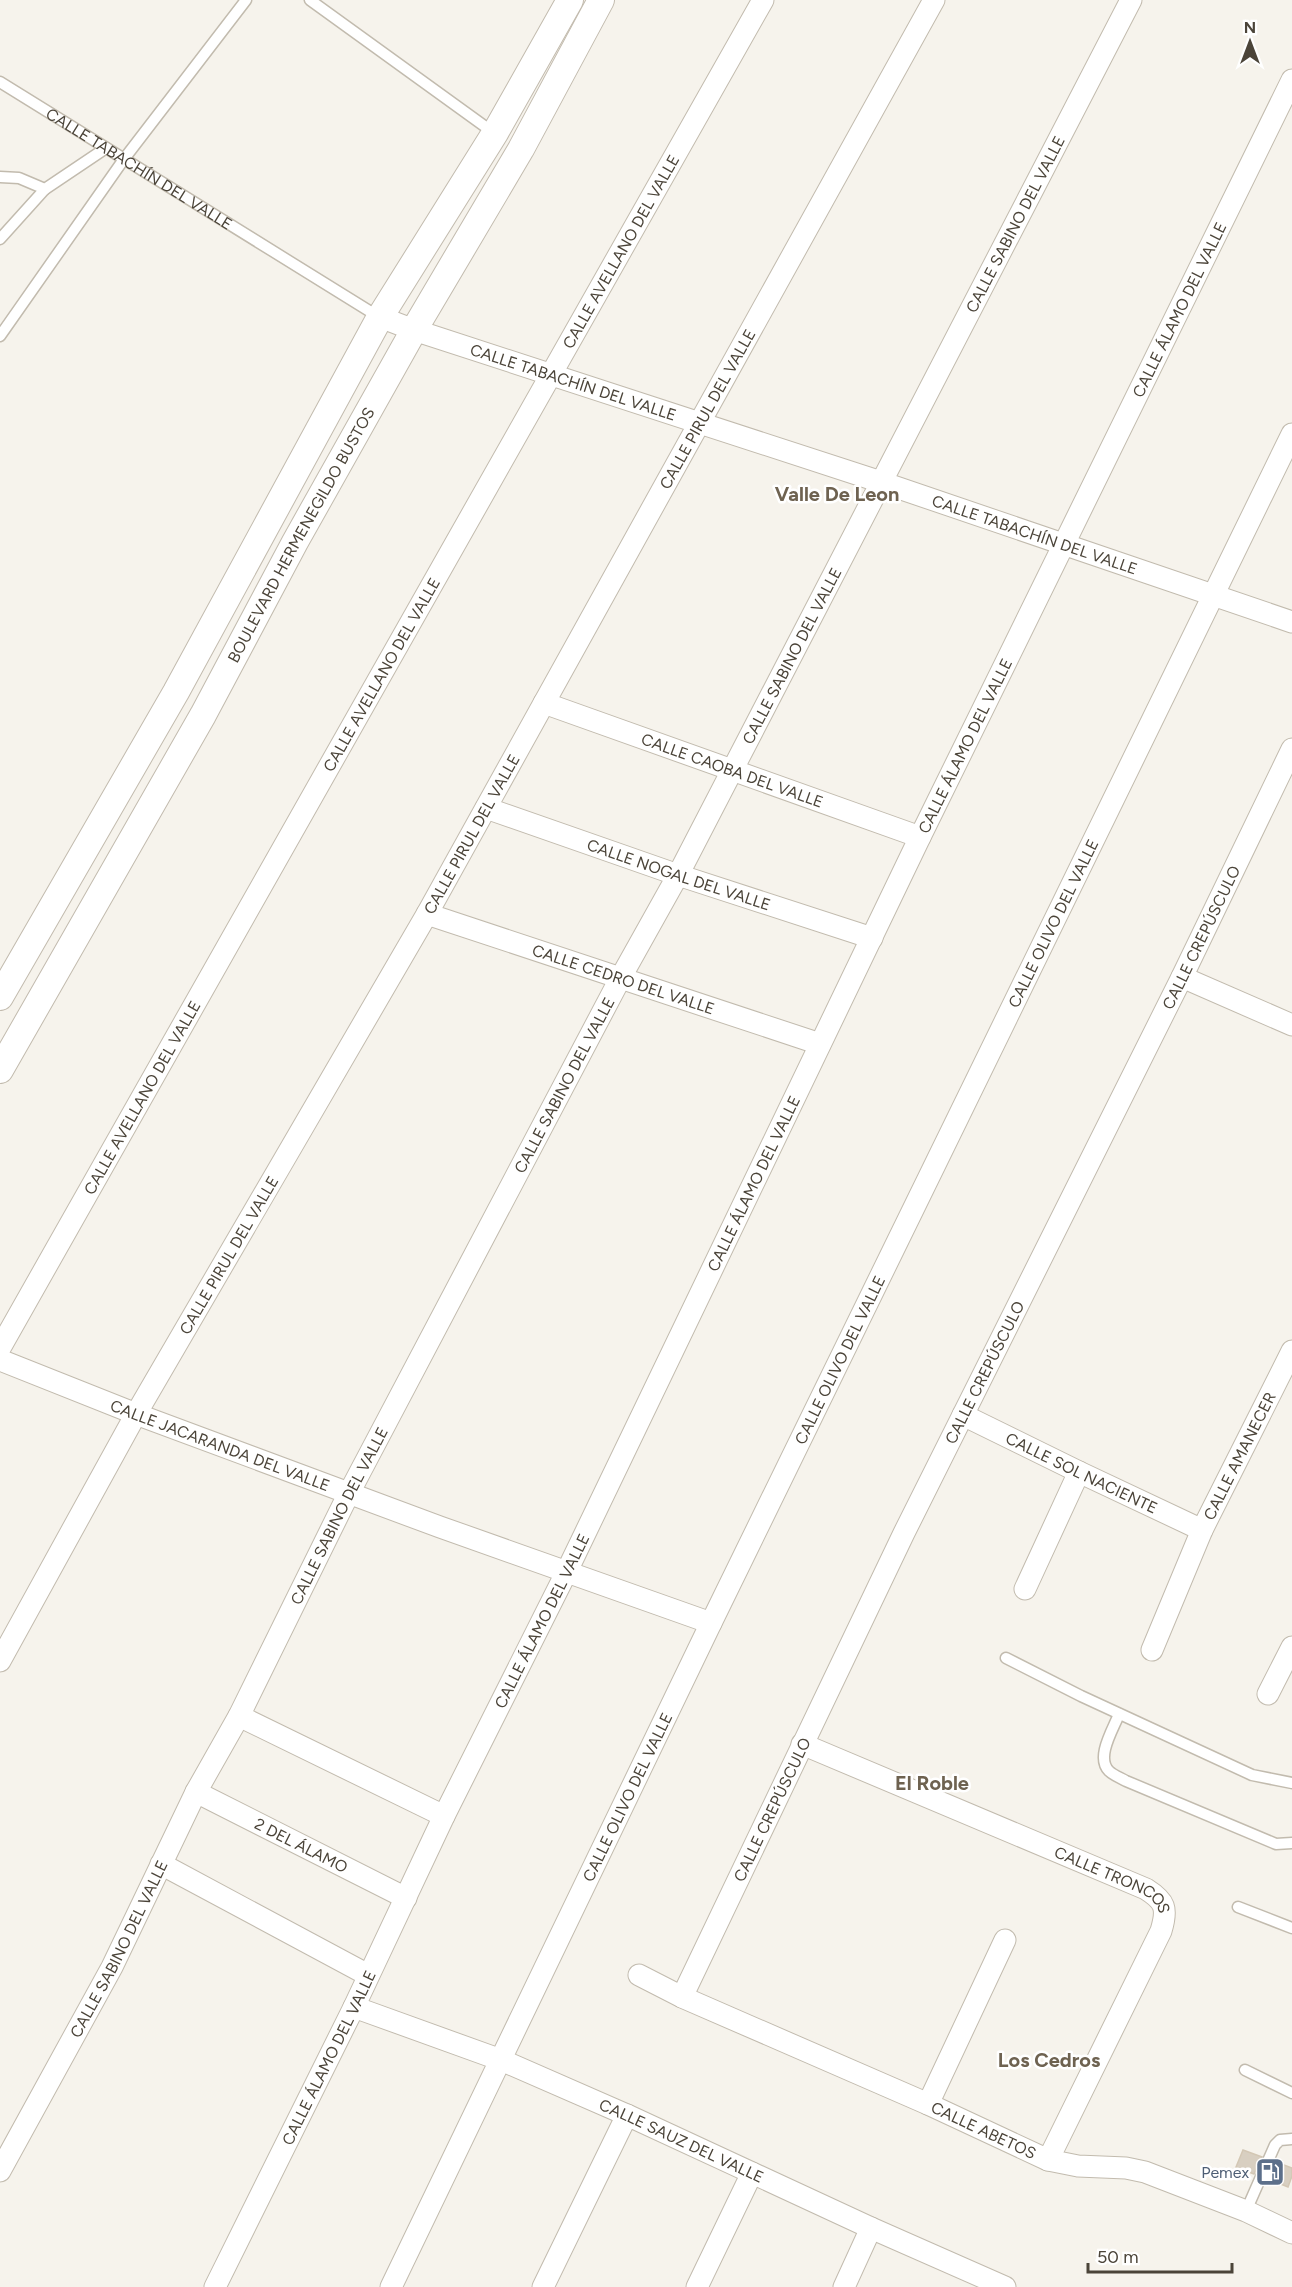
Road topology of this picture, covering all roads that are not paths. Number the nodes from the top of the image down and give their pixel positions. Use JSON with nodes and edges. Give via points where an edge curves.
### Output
{"nodes":[{"id":1,"x":246,"y":0,"type":"edge"},
{"id":2,"x":310,"y":0,"type":"edge"},
{"id":3,"x":570,"y":0,"type":"edge"},
{"id":4,"x":601,"y":0,"type":"edge"},
{"id":5,"x":763,"y":0,"type":"edge"},
{"id":6,"x":934,"y":0,"type":"edge"},
{"id":7,"x":1131,"y":0,"type":"edge"},
{"id":8,"x":1292,"y":80,"type":"edge"},
{"id":9,"x":0,"y":82,"type":"edge"},
{"id":10,"x":495,"y":133,"type":"junction"},
{"id":11,"x":106,"y":147,"type":"junction"},
{"id":12,"x":124,"y":159,"type":"junction"},
{"id":13,"x":0,"y":177,"type":"edge"},
{"id":14,"x":45,"y":189,"type":"junction"},
{"id":15,"x":0,"y":240,"type":"edge"},
{"id":16,"x":380,"y":317,"type":"junction"},
{"id":17,"x":414,"y":330,"type":"junction"},
{"id":18,"x":0,"y":336,"type":"edge"},
{"id":19,"x":551,"y":374,"type":"junction"},
{"id":20,"x":700,"y":422,"type":"junction"},
{"id":21,"x":1292,"y":434,"type":"edge"},
{"id":22,"x":881,"y":482,"type":"junction"},
{"id":23,"x":1064,"y":546,"type":"junction"},
{"id":24,"x":1213,"y":595,"type":"junction"},
{"id":25,"x":1292,"y":622,"type":"edge"},
{"id":26,"x":544,"y":703,"type":"junction"},
{"id":27,"x":1292,"y":749,"type":"edge"},
{"id":28,"x":731,"y":771,"type":"junction"},
{"id":29,"x":486,"y":808,"type":"junction"},
{"id":30,"x":920,"y":837,"type":"junction"},
{"id":31,"x":678,"y":875,"type":"junction"},
{"id":32,"x":428,"y":914,"type":"junction"},
{"id":33,"x":872,"y":938,"type":"junction"},
{"id":34,"x":1182,"y":976,"type":"junction"},
{"id":35,"x":621,"y":977,"type":"junction"},
{"id":36,"x":0,"y":997,"type":"edge"},
{"id":37,"x":1292,"y":1025,"type":"edge"},
{"id":38,"x":820,"y":1044,"type":"junction"},
{"id":39,"x":0,"y":1070,"type":"edge"},
{"id":40,"x":0,"y":1348,"type":"edge"},
{"id":41,"x":1292,"y":1351,"type":"edge"},
{"id":42,"x":0,"y":1360,"type":"edge"},
{"id":43,"x":136,"y":1414,"type":"junction"},
{"id":44,"x":963,"y":1415,"type":"junction"},
{"id":45,"x":1079,"y":1472,"type":"junction"},
{"id":46,"x":349,"y":1493,"type":"junction"},
{"id":47,"x":1202,"y":1530,"type":"junction"},
{"id":48,"x":566,"y":1573,"type":"junction"},
{"id":49,"x":1025,"y":1589,"type":"dead end"},
{"id":50,"x":711,"y":1623,"type":"junction"},
{"id":51,"x":1292,"y":1647,"type":"edge"},
{"id":52,"x":1152,"y":1650,"type":"dead end"},
{"id":53,"x":1006,"y":1659,"type":"dead end"},
{"id":54,"x":0,"y":1660,"type":"edge"},
{"id":55,"x":1268,"y":1694,"type":"dead end"},
{"id":56,"x":1119,"y":1714,"type":"junction"},
{"id":57,"x":239,"y":1716,"type":"junction"},
{"id":58,"x":802,"y":1744,"type":"junction"},
{"id":59,"x":1292,"y":1783,"type":"edge"},
{"id":60,"x":196,"y":1792,"type":"junction"},
{"id":61,"x":444,"y":1816,"type":"junction"},
{"id":62,"x":1292,"y":1843,"type":"edge"},
{"id":63,"x":161,"y":1864,"type":"junction"},
{"id":64,"x":406,"y":1898,"type":"junction"},
{"id":65,"x":1238,"y":1907,"type":"dead end"},
{"id":66,"x":1292,"y":1928,"type":"edge"},
{"id":67,"x":1005,"y":1940,"type":"dead end"},
{"id":68,"x":368,"y":1975,"type":"junction"},
{"id":69,"x":639,"y":1975,"type":"dead end"},
{"id":70,"x":682,"y":1997,"type":"junction"},
{"id":71,"x":354,"y":2007,"type":"junction"},
{"id":72,"x":501,"y":2060,"type":"junction"},
{"id":73,"x":1245,"y":2070,"type":"dead end"},
{"id":74,"x":1292,"y":2093,"type":"edge"},
{"id":75,"x":928,"y":2104,"type":"junction"},
{"id":76,"x":627,"y":2115,"type":"junction"},
{"id":77,"x":1292,"y":2139,"type":"edge"},
{"id":78,"x":1048,"y":2160,"type":"junction"},
{"id":79,"x":0,"y":2171,"type":"edge"},
{"id":80,"x":752,"y":2173,"type":"junction"},
{"id":81,"x":1246,"y":2211,"type":"junction"},
{"id":82,"x":871,"y":2228,"type":"junction"},
{"id":83,"x":1292,"y":2233,"type":"edge"},
{"id":84,"x":998,"y":2285,"type":"edge"},
{"id":85,"x":215,"y":2287,"type":"edge"},
{"id":86,"x":391,"y":2287,"type":"edge"},
{"id":87,"x":543,"y":2287,"type":"edge"},
{"id":88,"x":697,"y":2287,"type":"edge"},
{"id":89,"x":844,"y":2287,"type":"edge"}],
"edges":[{"from":1,"to":12,"type":"lane"},
{"from":2,"to":10,"type":"lane"},
{"from":3,"to":10,"type":"street","name":"BOULEVARD HERMENEGILDO BUSTOS"},
{"from":4,"to":17,"type":"street","name":"BOULEVARD HERMENEGILDO BUSTOS","via":[[521,149]]},
{"from":5,"to":19,"type":"street","name":"CALLE AVELLANO DEL VALLE"},
{"from":6,"to":20,"type":"street","name":"CALLE PIRUL DEL VALLE"},
{"from":7,"to":22,"type":"street","name":"CALLE SABINO DEL VALLE"},
{"from":8,"to":23,"type":"street","name":"CALLE ÁLAMO DEL VALLE"},
{"from":9,"to":11,"type":"lane","name":"CALLE TABACHÍN DEL VALLE"},
{"from":10,"to":16,"type":"street","name":"BOULEVARD HERMENEGILDO BUSTOS"},
{"from":11,"to":12,"type":"lane","name":"CALLE TABACHÍN DEL VALLE"},
{"from":11,"to":14,"type":"lane"},
{"from":12,"to":16,"type":"lane","name":"CALLE TABACHÍN DEL VALLE"},
{"from":12,"to":18,"type":"lane"},
{"from":13,"to":14,"type":"lane","via":[[19,178]]},
{"from":14,"to":15,"type":"lane"},
{"from":16,"to":17,"type":"street","name":"CALLE TABACHÍN DEL VALLE"},
{"from":16,"to":36,"type":"street","name":"BOULEVARD HERMENEGILDO BUSTOS","via":[[177,692]]},
{"from":17,"to":19,"type":"street","name":"CALLE TABACHÍN DEL VALLE"},
{"from":17,"to":39,"type":"street","name":"BOULEVARD HERMENEGILDO BUSTOS","via":[[203,715]]},
{"from":19,"to":20,"type":"street","name":"CALLE TABACHÍN DEL VALLE"},
{"from":19,"to":40,"type":"street","name":"CALLE AVELLANO DEL VALLE"},
{"from":20,"to":22,"type":"street","name":"CALLE TABACHÍN DEL VALLE"},
{"from":20,"to":26,"type":"street","name":"CALLE PIRUL DEL VALLE"},
{"from":21,"to":24,"type":"street","name":"CALLE OLIVO DEL VALLE"},
{"from":22,"to":23,"type":"street","name":"CALLE TABACHÍN DEL VALLE"},
{"from":22,"to":28,"type":"street","name":"CALLE SABINO DEL VALLE"},
{"from":23,"to":24,"type":"street","name":"CALLE TABACHÍN DEL VALLE"},
{"from":23,"to":30,"type":"street","name":"CALLE ÁLAMO DEL VALLE"},
{"from":24,"to":25,"type":"street","name":"CALLE TABACHÍN DEL VALLE"},
{"from":24,"to":50,"type":"street","name":"CALLE OLIVO DEL VALLE"},
{"from":26,"to":28,"type":"street","name":"CALLE CAOBA DEL VALLE"},
{"from":26,"to":29,"type":"street","name":"CALLE PIRUL DEL VALLE"},
{"from":27,"to":34,"type":"street","name":"CALLE CREPÚSCULO"},
{"from":28,"to":30,"type":"street","name":"CALLE CAOBA DEL VALLE"},
{"from":28,"to":31,"type":"street","name":"CALLE SABINO DEL VALLE"},
{"from":29,"to":31,"type":"street","name":"CALLE NOGAL DEL VALLE"},
{"from":29,"to":32,"type":"street","name":"CALLE PIRUL DEL VALLE"},
{"from":30,"to":33,"type":"street","name":"CALLE ÁLAMO DEL VALLE"},
{"from":31,"to":33,"type":"street","name":"CALLE NOGAL DEL VALLE"},
{"from":31,"to":35,"type":"street","name":"CALLE SABINO DEL VALLE"},
{"from":32,"to":35,"type":"street","name":"CALLE CEDRO DEL VALLE"},
{"from":32,"to":43,"type":"street","name":"CALLE PIRUL DEL VALLE"},
{"from":33,"to":38,"type":"street","name":"CALLE ÁLAMO DEL VALLE"},
{"from":34,"to":37,"type":"street"},
{"from":34,"to":44,"type":"street","name":"CALLE CREPÚSCULO"},
{"from":35,"to":38,"type":"street","name":"CALLE CEDRO DEL VALLE"},
{"from":35,"to":46,"type":"street","name":"CALLE SABINO DEL VALLE"},
{"from":38,"to":48,"type":"street","name":"CALLE ÁLAMO DEL VALLE"},
{"from":41,"to":47,"type":"street","name":"CALLE AMANECER"},
{"from":42,"to":43,"type":"street","name":"CALLE JACARANDA DEL VALLE"},
{"from":43,"to":46,"type":"street","name":"CALLE JACARANDA DEL VALLE"},
{"from":43,"to":54,"type":"street","name":"CALLE PIRUL DEL VALLE"},
{"from":44,"to":45,"type":"street","name":"CALLE SOL NACIENTE"},
{"from":44,"to":58,"type":"street","name":"CALLE CREPÚSCULO"},
{"from":45,"to":47,"type":"street","name":"CALLE SOL NACIENTE"},
{"from":45,"to":49,"type":"street"},
{"from":46,"to":48,"type":"street","name":"CALLE JACARANDA DEL VALLE"},
{"from":46,"to":57,"type":"street","name":"CALLE SABINO DEL VALLE"},
{"from":47,"to":52,"type":"street","name":"CALLE AMANECER"},
{"from":48,"to":50,"type":"street","name":"CALLE JACARANDA DEL VALLE"},
{"from":48,"to":61,"type":"street","name":"CALLE ÁLAMO DEL VALLE"},
{"from":50,"to":72,"type":"street","name":"CALLE OLIVO DEL VALLE"},
{"from":51,"to":55,"type":"street"},
{"from":53,"to":56,"type":"lane"},
{"from":56,"to":59,"type":"lane","via":[[1252,1775]]},
{"from":56,"to":62,"type":"lane","via":[[1105,1751],[1109,1771],[1276,1844]]},
{"from":57,"to":60,"type":"street","name":"CALLE SABINO DEL VALLE"},
{"from":57,"to":61,"type":"street"},
{"from":58,"to":70,"type":"street","name":"CALLE CREPÚSCULO"},
{"from":58,"to":78,"type":"street","name":"CALLE TRONCOS","via":[[1146,1889],[1163,1903],[1165,1918],[1161,1930]]},
{"from":60,"to":63,"type":"street","name":"CALLE SABINO DEL VALLE"},
{"from":60,"to":64,"type":"street","name":"2 DEL ÁLAMO"},
{"from":61,"to":64,"type":"street","name":"CALLE ÁLAMO DEL VALLE"},
{"from":63,"to":68,"type":"street"},
{"from":63,"to":79,"type":"street","name":"CALLE SABINO DEL VALLE","via":[[112,1967]]},
{"from":64,"to":68,"type":"street","name":"CALLE ÁLAMO DEL VALLE"},
{"from":65,"to":66,"type":"lane"},
{"from":67,"to":75,"type":"street"},
{"from":68,"to":71,"type":"street","name":"CALLE ÁLAMO DEL VALLE"},
{"from":69,"to":70,"type":"street","name":"CALLE ABETOS"},
{"from":70,"to":75,"type":"street","name":"CALLE ABETOS"},
{"from":71,"to":72,"type":"street","name":"CALLE SAUZ DEL VALLE"},
{"from":71,"to":85,"type":"street","name":"CALLE ÁLAMO DEL VALLE"},
{"from":72,"to":76,"type":"street","name":"CALLE SAUZ DEL VALLE"},
{"from":72,"to":86,"type":"street","name":"CALLE OLIVO DEL VALLE"},
{"from":73,"to":74,"type":"lane"},
{"from":75,"to":78,"type":"street","name":"CALLE ABETOS"},
{"from":76,"to":80,"type":"street","name":"CALLE SAUZ DEL VALLE"},
{"from":76,"to":87,"type":"street"},
{"from":77,"to":81,"type":"lane","via":[[1280,2140],[1275,2145]]},
{"from":78,"to":81,"type":"street","name":"CALLE ABETOS","via":[[1145,2172]]},
{"from":80,"to":82,"type":"street","name":"CALLE SAUZ DEL VALLE"},
{"from":80,"to":88,"type":"street"},
{"from":81,"to":83,"type":"street","name":"CALLE ABETOS"},
{"from":82,"to":84,"type":"street","name":"CALLE SAUZ DEL VALLE"},
{"from":82,"to":89,"type":"street"}]}
